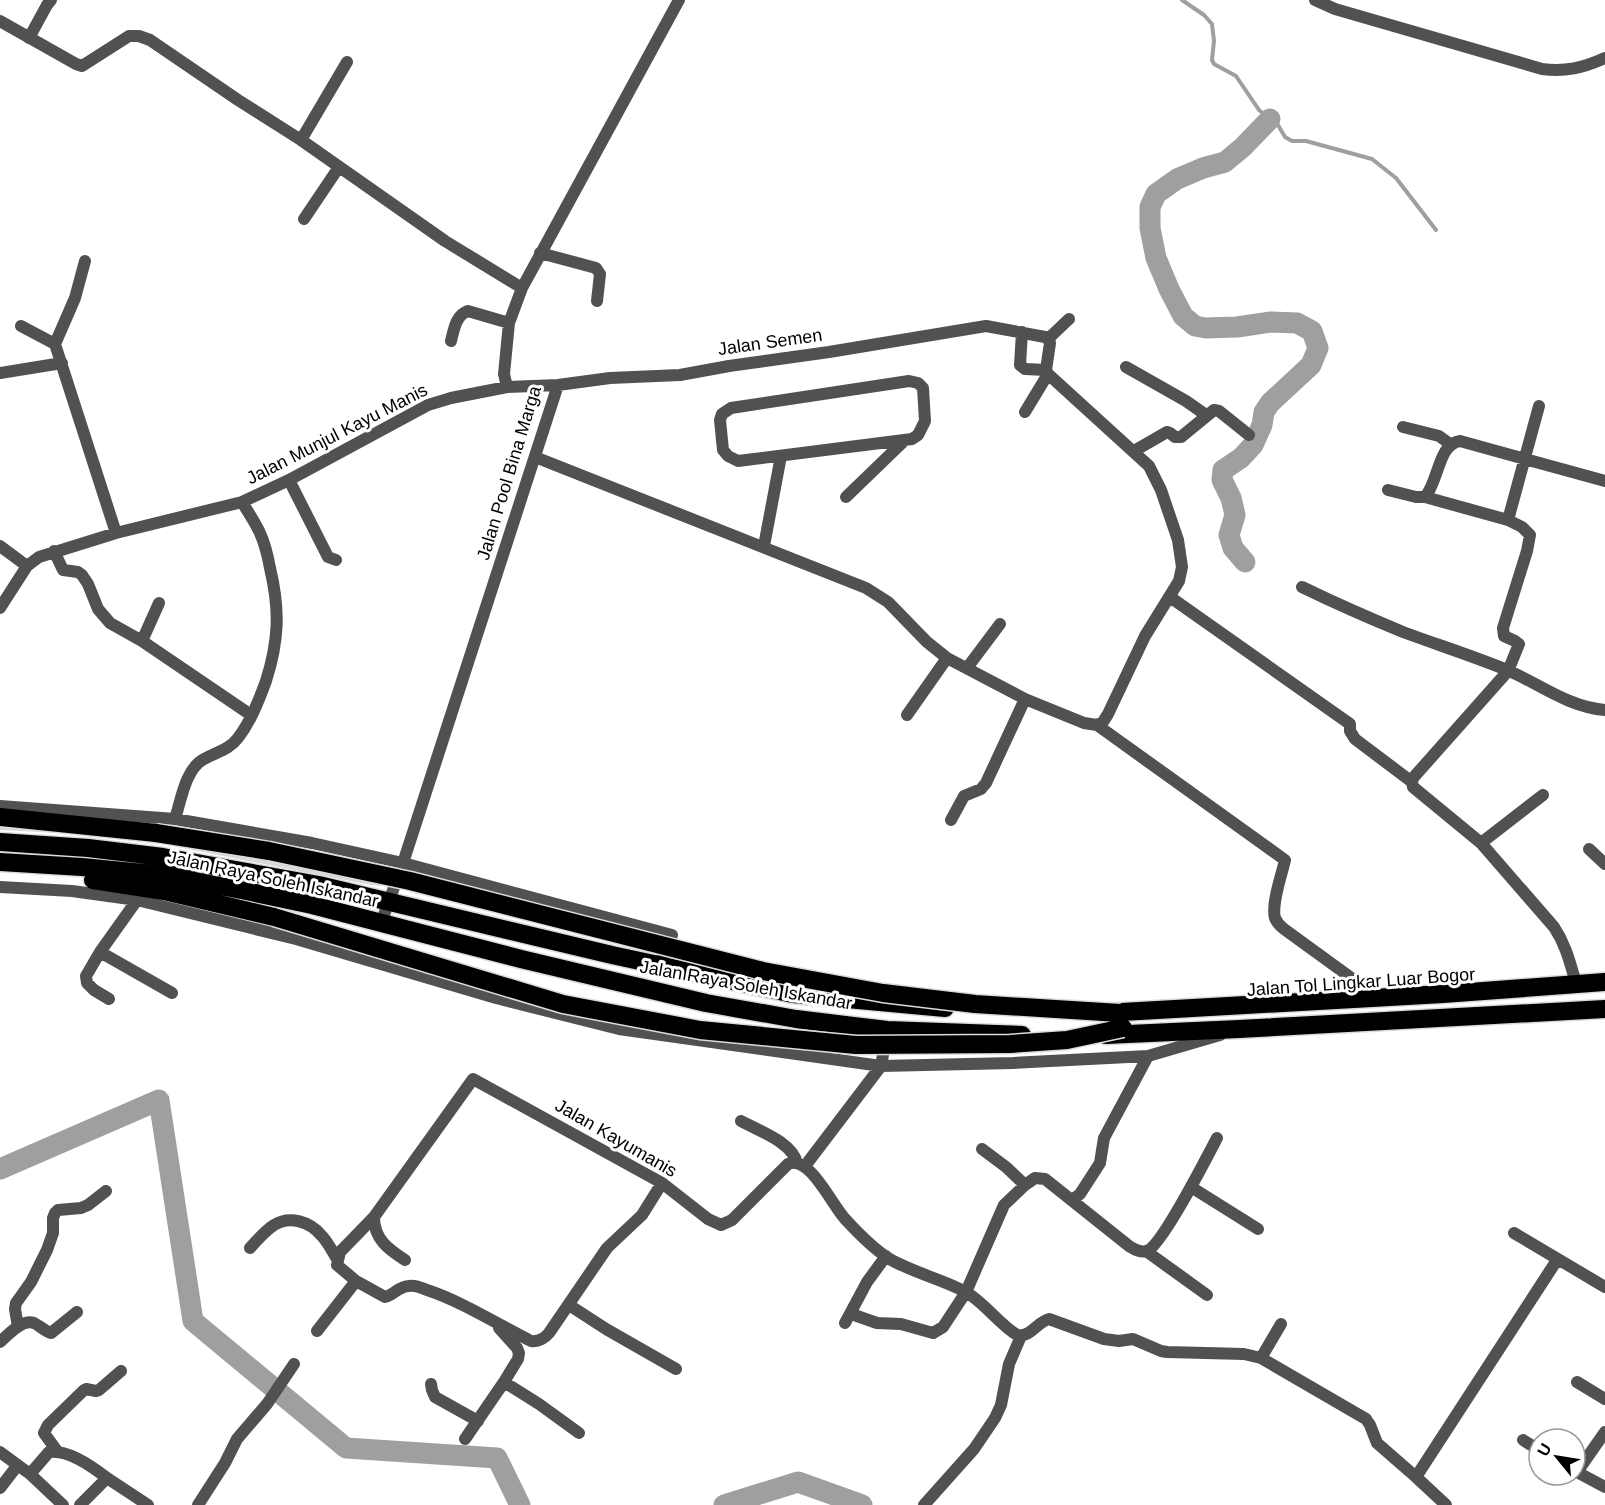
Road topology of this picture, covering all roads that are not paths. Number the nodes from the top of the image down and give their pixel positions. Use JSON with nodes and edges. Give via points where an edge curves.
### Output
{"nodes":[{"id":1,"x":51,"y":0,"type":"edge"},
{"id":2,"x":679,"y":0,"type":"edge"},
{"id":3,"x":1315,"y":0,"type":"edge"},
{"id":4,"x":0,"y":21,"type":"edge"},
{"id":5,"x":29,"y":38,"type":"junction"},
{"id":6,"x":1605,"y":58,"type":"edge"},
{"id":7,"x":348,"y":62,"type":"dead end"},
{"id":8,"x":301,"y":140,"type":"junction"},
{"id":9,"x":339,"y":167,"type":"junction"},
{"id":10,"x":304,"y":219,"type":"dead end"},
{"id":11,"x":540,"y":253,"type":"junction"},
{"id":12,"x":85,"y":261,"type":"dead end"},
{"id":13,"x":522,"y":288,"type":"junction"},
{"id":14,"x":597,"y":301,"type":"dead end"},
{"id":15,"x":1069,"y":319,"type":"dead end"},
{"id":16,"x":509,"y":323,"type":"junction"},
{"id":17,"x":21,"y":326,"type":"dead end"},
{"id":18,"x":1022,"y":332,"type":"junction"},
{"id":19,"x":1048,"y":339,"type":"junction"},
{"id":20,"x":451,"y":341,"type":"dead end"},
{"id":21,"x":55,"y":344,"type":"junction"},
{"id":22,"x":62,"y":363,"type":"junction"},
{"id":23,"x":1126,"y":367,"type":"dead end"},
{"id":24,"x":1047,"y":372,"type":"junction"},
{"id":25,"x":0,"y":373,"type":"edge"},
{"id":26,"x":558,"y":385,"type":"junction"},
{"id":27,"x":507,"y":387,"type":"junction"},
{"id":28,"x":1539,"y":406,"type":"dead end"},
{"id":29,"x":1024,"y":412,"type":"dead end"},
{"id":30,"x":1206,"y":415,"type":"junction"},
{"id":31,"x":1403,"y":427,"type":"dead end"},
{"id":32,"x":1249,"y":435,"type":"dead end"},
{"id":33,"x":904,"y":441,"type":"junction"},
{"id":34,"x":1450,"y":444,"type":"junction"},
{"id":35,"x":1134,"y":451,"type":"junction"},
{"id":36,"x":781,"y":456,"type":"junction"},
{"id":37,"x":535,"y":457,"type":"junction"},
{"id":38,"x":1525,"y":460,"type":"junction"},
{"id":39,"x":289,"y":480,"type":"junction"},
{"id":40,"x":1605,"y":481,"type":"edge"},
{"id":41,"x":1388,"y":490,"type":"dead end"},
{"id":42,"x":846,"y":497,"type":"dead end"},
{"id":43,"x":1425,"y":497,"type":"junction"},
{"id":44,"x":242,"y":502,"type":"junction"},
{"id":45,"x":1508,"y":520,"type":"junction"},
{"id":46,"x":116,"y":533,"type":"junction"},
{"id":47,"x":2,"y":544,"type":"edge"},
{"id":48,"x":764,"y":546,"type":"junction"},
{"id":49,"x":54,"y":551,"type":"junction"},
{"id":50,"x":336,"y":560,"type":"dead end"},
{"id":51,"x":27,"y":566,"type":"junction"},
{"id":52,"x":1302,"y":587,"type":"dead end"},
{"id":53,"x":1170,"y":597,"type":"junction"},
{"id":54,"x":159,"y":603,"type":"dead end"},
{"id":55,"x":0,"y":608,"type":"edge"},
{"id":56,"x":1000,"y":624,"type":"dead end"},
{"id":57,"x":142,"y":641,"type":"junction"},
{"id":58,"x":947,"y":658,"type":"junction"},
{"id":59,"x":967,"y":668,"type":"junction"},
{"id":60,"x":1508,"y":671,"type":"junction"},
{"id":61,"x":1025,"y":699,"type":"junction"},
{"id":62,"x":1605,"y":710,"type":"edge"},
{"id":63,"x":251,"y":715,"type":"junction"},
{"id":64,"x":907,"y":715,"type":"dead end"},
{"id":65,"x":1097,"y":725,"type":"junction"},
{"id":66,"x":1412,"y":782,"type":"junction"},
{"id":67,"x":1543,"y":795,"type":"dead end"},
{"id":68,"x":0,"y":806,"type":"edge"},
{"id":69,"x":0,"y":817,"type":"edge"},
{"id":70,"x":175,"y":819,"type":"junction"},
{"id":71,"x":951,"y":820,"type":"dead end"},
{"id":72,"x":0,"y":842,"type":"edge"},
{"id":73,"x":1481,"y":843,"type":"junction"},
{"id":74,"x":1589,"y":849,"type":"dead end"},
{"id":75,"x":0,"y":862,"type":"edge"},
{"id":76,"x":403,"y":862,"type":"junction"},
{"id":77,"x":1605,"y":864,"type":"edge"},
{"id":78,"x":0,"y":872,"type":"edge"},
{"id":79,"x":0,"y":887,"type":"edge"},
{"id":80,"x":137,"y":900,"type":"junction"},
{"id":81,"x":389,"y":901,"type":"junction"},
{"id":82,"x":381,"y":923,"type":"junction"},
{"id":83,"x":100,"y":952,"type":"junction"},
{"id":84,"x":659,"y":964,"type":"junction"},
{"id":85,"x":1605,"y":981,"type":"edge"},
{"id":86,"x":1576,"y":983,"type":"junction"},
{"id":87,"x":1605,"y":987,"type":"edge"},
{"id":88,"x":172,"y":993,"type":"dead end"},
{"id":89,"x":1379,"y":998,"type":"junction"},
{"id":90,"x":109,"y":999,"type":"dead end"},
{"id":91,"x":1605,"y":1000,"type":"edge"},
{"id":92,"x":1605,"y":1009,"type":"edge"},
{"id":93,"x":1004,"y":1013,"type":"junction"},
{"id":94,"x":1121,"y":1020,"type":"junction"},
{"id":95,"x":1239,"y":1029,"type":"junction"},
{"id":96,"x":887,"y":1030,"type":"junction"},
{"id":97,"x":1003,"y":1035,"type":"junction"},
{"id":98,"x":1148,"y":1056,"type":"junction"},
{"id":99,"x":881,"y":1066,"type":"junction"},
{"id":100,"x":741,"y":1121,"type":"dead end"},
{"id":101,"x":1216,"y":1138,"type":"dead end"},
{"id":102,"x":982,"y":1149,"type":"dead end"},
{"id":103,"x":801,"y":1165,"type":"junction"},
{"id":104,"x":662,"y":1183,"type":"junction"},
{"id":105,"x":1025,"y":1185,"type":"junction"},
{"id":106,"x":1191,"y":1186,"type":"junction"},
{"id":107,"x":106,"y":1191,"type":"dead end"},
{"id":108,"x":1072,"y":1200,"type":"junction"},
{"id":109,"x":374,"y":1217,"type":"junction"},
{"id":110,"x":1258,"y":1228,"type":"dead end"},
{"id":111,"x":1514,"y":1233,"type":"dead end"},
{"id":112,"x":250,"y":1248,"type":"dead end"},
{"id":113,"x":1146,"y":1251,"type":"junction"},
{"id":114,"x":886,"y":1256,"type":"junction"},
{"id":115,"x":337,"y":1259,"type":"junction"},
{"id":116,"x":405,"y":1260,"type":"dead end"},
{"id":117,"x":1557,"y":1260,"type":"junction"},
{"id":118,"x":356,"y":1281,"type":"junction"},
{"id":119,"x":1605,"y":1287,"type":"edge"},
{"id":120,"x":966,"y":1292,"type":"junction"},
{"id":121,"x":1207,"y":1295,"type":"dead end"},
{"id":122,"x":569,"y":1305,"type":"junction"},
{"id":123,"x":77,"y":1312,"type":"dead end"},
{"id":124,"x":497,"y":1324,"type":"junction"},
{"id":125,"x":1281,"y":1324,"type":"dead end"},
{"id":126,"x":18,"y":1327,"type":"junction"},
{"id":127,"x":317,"y":1331,"type":"dead end"},
{"id":128,"x":1021,"y":1336,"type":"junction"},
{"id":129,"x":0,"y":1342,"type":"edge"},
{"id":130,"x":1261,"y":1358,"type":"junction"},
{"id":131,"x":294,"y":1364,"type":"dead end"},
{"id":132,"x":676,"y":1369,"type":"dead end"},
{"id":133,"x":121,"y":1371,"type":"dead end"},
{"id":134,"x":504,"y":1382,"type":"junction"},
{"id":135,"x":1577,"y":1382,"type":"dead end"},
{"id":136,"x":431,"y":1384,"type":"dead end"},
{"id":137,"x":1605,"y":1399,"type":"edge"},
{"id":138,"x":478,"y":1421,"type":"junction"},
{"id":139,"x":1605,"y":1432,"type":"edge"},
{"id":140,"x":579,"y":1433,"type":"dead end"},
{"id":141,"x":465,"y":1439,"type":"dead end"},
{"id":142,"x":1523,"y":1440,"type":"dead end"},
{"id":143,"x":1527,"y":1442,"type":"edge"},
{"id":144,"x":57,"y":1451,"type":"junction"},
{"id":145,"x":0,"y":1452,"type":"edge"},
{"id":146,"x":1587,"y":1457,"type":"edge"},
{"id":147,"x":17,"y":1466,"type":"junction"},
{"id":148,"x":30,"y":1474,"type":"junction"},
{"id":149,"x":1416,"y":1477,"type":"junction"},
{"id":150,"x":107,"y":1478,"type":"junction"},
{"id":151,"x":1587,"y":1478,"type":"edge"},
{"id":152,"x":1605,"y":1487,"type":"edge"},
{"id":153,"x":0,"y":1488,"type":"edge"},
{"id":154,"x":63,"y":1505,"type":"edge"},
{"id":155,"x":80,"y":1505,"type":"edge"},
{"id":156,"x":148,"y":1505,"type":"edge"},
{"id":157,"x":198,"y":1505,"type":"edge"},
{"id":158,"x":924,"y":1505,"type":"edge"},
{"id":159,"x":1446,"y":1505,"type":"edge"}],
"edges":[{"from":1,"to":5,"type":"street"},
{"from":2,"to":11,"type":"street","name":"Jalan Pool Bina Marga"},
{"from":3,"to":6,"type":"street","via":[[1542,69],[1573,69]]},
{"from":4,"to":5,"type":"street"},
{"from":5,"to":8,"type":"street","via":[[82,66],[129,36],[150,40]]},
{"from":7,"to":8,"type":"street"},
{"from":8,"to":9,"type":"street"},
{"from":9,"to":10,"type":"street"},
{"from":9,"to":13,"type":"street"},
{"from":11,"to":13,"type":"street","name":"Jalan Pool Bina Marga"},
{"from":11,"to":14,"type":"street","via":[[596,268],[600,274]]},
{"from":12,"to":21,"type":"street","via":[[75,298]]},
{"from":13,"to":16,"type":"street","name":"Jalan Pool Bina Marga"},
{"from":15,"to":19,"type":"street"},
{"from":16,"to":20,"type":"street","via":[[468,310],[458,319]]},
{"from":16,"to":27,"type":"street","name":"Jalan Pool Bina Marga","via":[[504,374]]},
{"from":17,"to":21,"type":"street"},
{"from":18,"to":19,"type":"street","name":"Jalan Semen"},
{"from":18,"to":24,"type":"street","via":[[1020,365]]},
{"from":18,"to":26,"type":"street","name":"Jalan Semen","via":[[986,326],[680,375]]},
{"from":19,"to":24,"type":"street"},
{"from":21,"to":22,"type":"street"},
{"from":22,"to":25,"type":"street"},
{"from":22,"to":46,"type":"street"},
{"from":23,"to":30,"type":"street"},
{"from":24,"to":29,"type":"street"},
{"from":24,"to":35,"type":"street"},
{"from":26,"to":27,"type":"street","name":"Jalan Pool Bina Marga"},
{"from":26,"to":37,"type":"street","name":"Jalan Pool Bina Marga"},
{"from":27,"to":39,"type":"street","name":"Jalan Munjul Kayu Manis","via":[[428,405]]},
{"from":28,"to":38,"type":"street"},
{"from":30,"to":32,"type":"street","via":[[1217,410]]},
{"from":30,"to":35,"type":"street","via":[[1181,437],[1167,432]]},
{"from":31,"to":34,"type":"street","via":[[1439,436]]},
{"from":33,"to":36,"type":"street"},
{"from":33,"to":36,"type":"street","via":[[918,435],[925,421],[923,388],[914,382],[730,408],[722,414],[723,450],[728,456],[738,461]]},
{"from":33,"to":42,"type":"street"},
{"from":34,"to":38,"type":"street","via":[[1460,441]]},
{"from":34,"to":43,"type":"street"},
{"from":35,"to":53,"type":"street","via":[[1154,475],[1178,540],[1181,574]]},
{"from":36,"to":48,"type":"street"},
{"from":37,"to":48,"type":"street"},
{"from":37,"to":76,"type":"street","name":"Jalan Pool Bina Marga"},
{"from":38,"to":40,"type":"street"},
{"from":38,"to":45,"type":"street"},
{"from":39,"to":44,"type":"street","name":"Jalan Munjul Kayu Manis"},
{"from":39,"to":50,"type":"street","via":[[328,557]]},
{"from":41,"to":43,"type":"street"},
{"from":43,"to":45,"type":"street"},
{"from":44,"to":46,"type":"street","name":"Jalan Munjul Kayu Manis"},
{"from":44,"to":63,"type":"street","via":[[261,535],[278,614],[274,651]]},
{"from":45,"to":60,"type":"street","via":[[1530,535],[1503,628],[1504,636],[1519,644]]},
{"from":46,"to":49,"type":"street","name":"Jalan Munjul Kayu Manis"},
{"from":47,"to":51,"type":"street"},
{"from":48,"to":58,"type":"street","via":[[877,594]]},
{"from":49,"to":51,"type":"street","name":"Jalan Munjul Kayu Manis"},
{"from":49,"to":57,"type":"street","via":[[63,570],[82,574],[110,623]]},
{"from":51,"to":55,"type":"street","name":"Jalan Munjul Kayu Manis"},
{"from":52,"to":60,"type":"street","via":[[1338,605]]},
{"from":53,"to":65,"type":"street","via":[[1145,636],[1108,714]]},
{"from":53,"to":66,"type":"street","via":[[1350,724],[1355,739]]},
{"from":54,"to":57,"type":"street"},
{"from":56,"to":59,"type":"street"},
{"from":57,"to":63,"type":"street"},
{"from":58,"to":59,"type":"street"},
{"from":58,"to":64,"type":"street"},
{"from":59,"to":61,"type":"street"},
{"from":60,"to":62,"type":"street","via":[[1572,703]]},
{"from":60,"to":66,"type":"street"},
{"from":61,"to":65,"type":"street"},
{"from":61,"to":71,"type":"street","via":[[986,783],[964,796]]},
{"from":63,"to":70,"type":"street","via":[[231,747],[202,760],[190,773]]},
{"from":65,"to":89,"type":"street","via":[[1285,860],[1274,907],[1278,923]]},
{"from":66,"to":73,"type":"street","via":[[1413,787]]},
{"from":67,"to":73,"type":"street"},
{"from":68,"to":70,"type":"street"},
{"from":69,"to":94,"type":"highway","bridge":true,"via":[[156,833],[269,851],[410,881],[763,972],[883,993]]},
{"from":70,"to":76,"type":"street"},
{"from":72,"to":81,"type":"highway","name":"Jalan Raya Soleh Iskandar","via":[[163,857]]},
{"from":73,"to":86,"type":"street","via":[[1554,927]]},
{"from":74,"to":77,"type":"street"},
{"from":75,"to":82,"type":"highway","name":"Jalan Raya Soleh Iskandar","via":[[164,876],[257,893]]},
{"from":76,"to":81,"type":"street","name":"Jalan Pool Bina Marga"},
{"from":76,"to":84,"type":"street","via":[[672,935]]},
{"from":78,"to":94,"type":"highway","bridge":true,"via":[[164,891],[274,917],[563,1004],[700,1030],[856,1045],[1010,1044],[1067,1040]]},
{"from":79,"to":80,"type":"street"},
{"from":80,"to":83,"type":"street"},
{"from":80,"to":99,"type":"street","via":[[296,939],[496,998],[619,1029]]},
{"from":81,"to":82,"type":"street","name":"Jalan Pool Bina Marga"},
{"from":81,"to":84,"type":"highway","name":"Jalan Raya Soleh Iskandar"},
{"from":82,"to":96,"type":"highway","name":"Jalan Raya Soleh Iskandar","via":[[706,1003]]},
{"from":83,"to":88,"type":"street"},
{"from":83,"to":90,"type":"street","via":[[86,976],[87,983]]},
{"from":84,"to":93,"type":"highway","name":"Jalan Raya Soleh Iskandar","via":[[793,994]]},
{"from":85,"to":86,"type":"highway","name":"Jalan Raya Soleh Iskandar"},
{"from":86,"to":89,"type":"highway","name":"Jalan Raya Soleh Iskandar"},
{"from":87,"to":94,"type":"highway","name":"Jalan Tol Lingkar Luar Bogor"},
{"from":89,"to":93,"type":"highway","name":"Jalan Raya Soleh Iskandar","via":[[1076,1014]]},
{"from":91,"to":94,"type":"highway","name":"Jalan Tol Lingkar Luar Bogor"},
{"from":92,"to":95,"type":"highway","name":"Jalan Raya Soleh Iskandar"},
{"from":93,"to":97,"type":"highway"},
{"from":95,"to":97,"type":"highway","name":"Jalan Raya Soleh Iskandar"},
{"from":95,"to":98,"type":"street"},
{"from":96,"to":97,"type":"highway","name":"Jalan Raya Soleh Iskandar"},
{"from":96,"to":99,"type":"street"},
{"from":98,"to":99,"type":"street"},
{"from":98,"to":108,"type":"street","via":[[1104,1138],[1100,1163]]},
{"from":99,"to":103,"type":"street"},
{"from":100,"to":103,"type":"street","via":[[786,1146]]},
{"from":101,"to":106,"type":"street"},
{"from":102,"to":105,"type":"street"},
{"from":103,"to":104,"type":"street","name":"Jalan Kayumanis","via":[[788,1164],[732,1220],[721,1225]]},
{"from":103,"to":114,"type":"street","via":[[813,1174],[840,1215]]},
{"from":104,"to":109,"type":"street","name":"Jalan Kayumanis","via":[[473,1079]]},
{"from":104,"to":122,"type":"street","via":[[642,1215],[607,1248]]},
{"from":105,"to":108,"type":"street","via":[[1035,1178],[1046,1179]]},
{"from":105,"to":120,"type":"street","via":[[1004,1205]]},
{"from":106,"to":110,"type":"street"},
{"from":106,"to":113,"type":"street","via":[[1159,1239]]},
{"from":107,"to":126,"type":"street","via":[[81,1208],[54,1213],[47,1250],[16,1303]]},
{"from":108,"to":113,"type":"street","via":[[1129,1246]]},
{"from":109,"to":115,"type":"street","via":[[339,1252]]},
{"from":109,"to":116,"type":"street","via":[[378,1236]]},
{"from":111,"to":117,"type":"street"},
{"from":112,"to":115,"type":"street","via":[[273,1225],[300,1221],[323,1236]]},
{"from":113,"to":121,"type":"street"},
{"from":114,"to":120,"type":"street"},
{"from":114,"to":120,"type":"street","via":[[848,1317],[902,1324],[933,1333],[943,1327]]},
{"from":115,"to":118,"type":"street","via":[[337,1265]]},
{"from":117,"to":119,"type":"street"},
{"from":117,"to":149,"type":"street"},
{"from":118,"to":124,"type":"street","via":[[385,1297],[407,1285],[414,1286],[441,1295]]},
{"from":118,"to":127,"type":"street"},
{"from":120,"to":128,"type":"street"},
{"from":122,"to":124,"type":"street","via":[[549,1334],[537,1341]]},
{"from":122,"to":132,"type":"street"},
{"from":123,"to":126,"type":"street","via":[[51,1333],[32,1322]]},
{"from":124,"to":134,"type":"street","via":[[519,1353]]},
{"from":125,"to":130,"type":"street"},
{"from":126,"to":129,"type":"street"},
{"from":128,"to":130,"type":"street","via":[[1049,1319],[1112,1340],[1138,1341],[1161,1351]]},
{"from":128,"to":158,"type":"street","via":[[995,1418],[974,1449]]},
{"from":130,"to":149,"type":"street","via":[[1363,1417],[1377,1443]]},
{"from":131,"to":157,"type":"street","via":[[237,1439]]},
{"from":133,"to":144,"type":"street","via":[[99,1390],[84,1390],[48,1425],[44,1433]]},
{"from":134,"to":138,"type":"street"},
{"from":134,"to":140,"type":"street"},
{"from":135,"to":137,"type":"street"},
{"from":136,"to":138,"type":"street","via":[[435,1397]]},
{"from":138,"to":141,"type":"street"},
{"from":139,"to":146,"type":"street"},
{"from":142,"to":143,"type":"street"},
{"from":144,"to":148,"type":"street","via":[[49,1452]]},
{"from":144,"to":150,"type":"street"},
{"from":145,"to":147,"type":"street"},
{"from":147,"to":148,"type":"street"},
{"from":147,"to":153,"type":"street"},
{"from":148,"to":154,"type":"street"},
{"from":149,"to":159,"type":"street"},
{"from":150,"to":155,"type":"street"},
{"from":150,"to":156,"type":"street"},
{"from":151,"to":152,"type":"street"}]}
